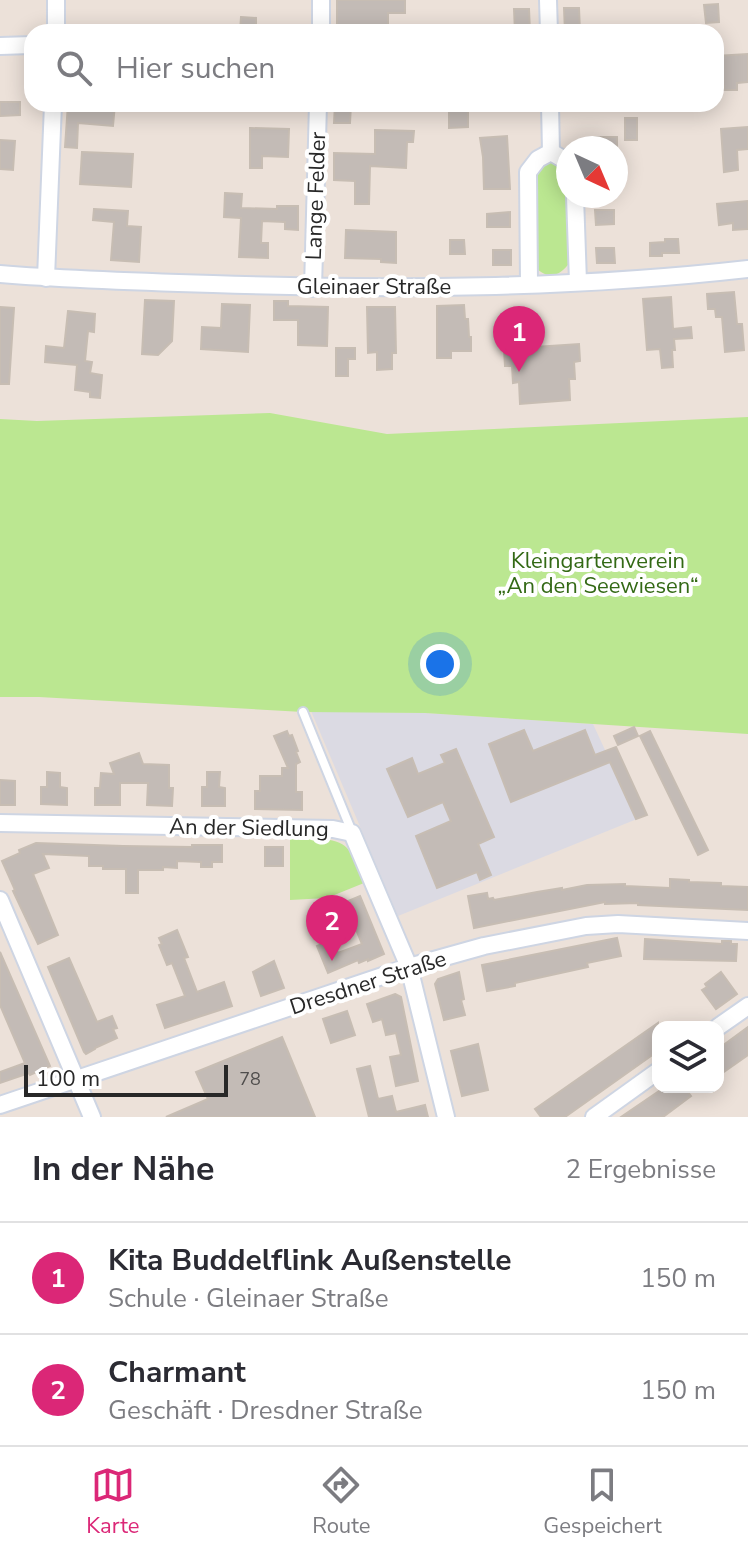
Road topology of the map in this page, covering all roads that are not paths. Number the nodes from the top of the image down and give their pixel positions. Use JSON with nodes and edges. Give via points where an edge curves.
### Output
{"nodes":[{"id":1,"x":56,"y":0,"type":"edge"},
{"id":2,"x":321,"y":0,"type":"edge"},
{"id":3,"x":548,"y":0,"type":"edge"},
{"id":4,"x":56,"y":24,"type":"edge"},
{"id":5,"x":321,"y":24,"type":"edge"},
{"id":6,"x":549,"y":24,"type":"edge"},
{"id":7,"x":24,"y":45,"type":"edge"},
{"id":8,"x":0,"y":46,"type":"edge"},
{"id":9,"x":53,"y":112,"type":"edge"},
{"id":10,"x":318,"y":112,"type":"edge"},
{"id":11,"x":550,"y":112,"type":"edge"},
{"id":12,"x":551,"y":152,"type":"junction"},
{"id":13,"x":556,"y":155,"type":"edge"},
{"id":14,"x":575,"y":208,"type":"edge"},
{"id":15,"x":748,"y":269,"type":"edge"},
{"id":16,"x":0,"y":274,"type":"edge"},
{"id":17,"x":46,"y":278,"type":"junction"},
{"id":18,"x":578,"y":282,"type":"junction"},
{"id":19,"x":529,"y":284,"type":"junction"},
{"id":20,"x":313,"y":288,"type":"junction"},
{"id":21,"x":303,"y":712,"type":"dead end"},
{"id":22,"x":0,"y":823,"type":"edge"},
{"id":23,"x":352,"y":833,"type":"junction"},
{"id":24,"x":0,"y":900,"type":"edge"},
{"id":25,"x":748,"y":931,"type":"edge"},
{"id":26,"x":409,"y":967,"type":"junction"},
{"id":27,"x":748,"y":1006,"type":"edge"},
{"id":28,"x":724,"y":1023,"type":"edge"},
{"id":29,"x":652,"y":1075,"type":"edge"},
{"id":30,"x":76,"y":1079,"type":"junction"},
{"id":31,"x":0,"y":1105,"type":"edge"},
{"id":32,"x":92,"y":1117,"type":"edge"},
{"id":33,"x":446,"y":1117,"type":"edge"},
{"id":34,"x":594,"y":1117,"type":"edge"}],
"edges":[{"from":1,"to":4,"type":"street"},
{"from":2,"to":5,"type":"street"},
{"from":3,"to":6,"type":"street"},
{"from":7,"to":8,"type":"street"},
{"from":9,"to":17,"type":"street"},
{"from":10,"to":20,"type":"street","name":"Lange Felder"},
{"from":11,"to":12,"type":"street"},
{"from":12,"to":13,"type":"street"},
{"from":12,"to":19,"type":"street","via":[[528,172]]},
{"from":14,"to":18,"type":"street"},
{"from":15,"to":18,"type":"street","name":"Gleinaer Straße"},
{"from":16,"to":17,"type":"street","name":"Gleinaer Straße"},
{"from":17,"to":20,"type":"street","name":"Gleinaer Straße"},
{"from":18,"to":19,"type":"street","name":"Gleinaer Straße"},
{"from":19,"to":20,"type":"street","name":"Gleinaer Straße"},
{"from":21,"to":23,"type":"lane"},
{"from":22,"to":23,"type":"street","name":"An der Siedlung"},
{"from":23,"to":26,"type":"street","name":"An der Siedlung"},
{"from":24,"to":30,"type":"street"},
{"from":25,"to":26,"type":"street","name":"Dresdner Straße","via":[[586,926]]},
{"from":26,"to":30,"type":"street","name":"Dresdner Straße"},
{"from":26,"to":33,"type":"street","name":"An der Siedlung"},
{"from":27,"to":28,"type":"street"},
{"from":29,"to":34,"type":"street"},
{"from":30,"to":31,"type":"street","name":"Dresdner Straße"},
{"from":30,"to":32,"type":"street"}]}
